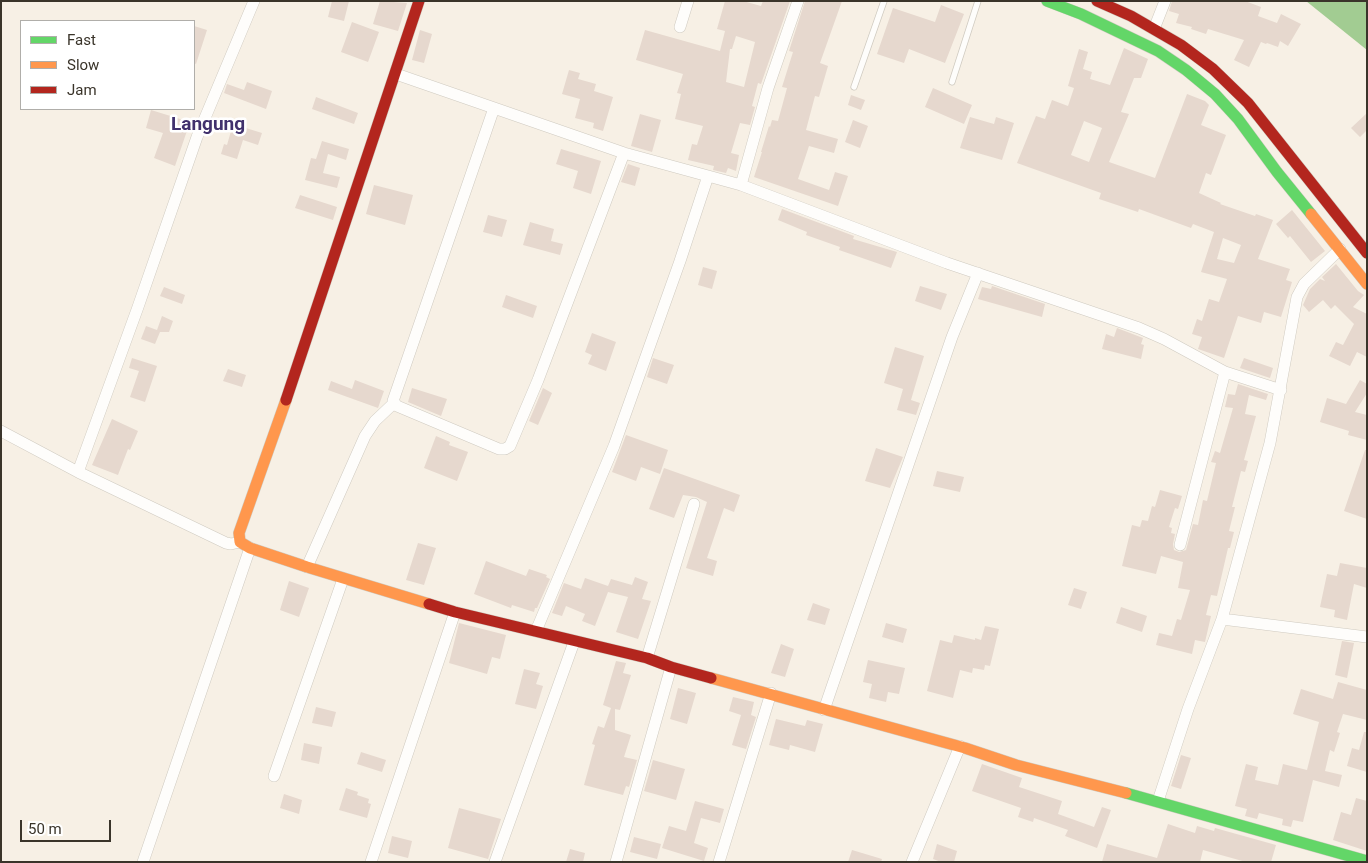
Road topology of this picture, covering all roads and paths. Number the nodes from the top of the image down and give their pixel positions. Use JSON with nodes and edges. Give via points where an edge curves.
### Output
{"nodes":[{"id":1,"x":254,"y":1,"type":"edge"},
{"id":2,"x":419,"y":1,"type":"edge"},
{"id":3,"x":688,"y":1,"type":"edge"},
{"id":4,"x":798,"y":1,"type":"edge"},
{"id":5,"x":884,"y":1,"type":"edge"},
{"id":6,"x":978,"y":1,"type":"edge"},
{"id":7,"x":1047,"y":1,"type":"edge"},
{"id":8,"x":1085,"y":1,"type":"edge"},
{"id":9,"x":1097,"y":1,"type":"edge"},
{"id":10,"x":1165,"y":1,"type":"edge"},
{"id":11,"x":1081,"y":14,"type":"junction"},
{"id":12,"x":680,"y":27,"type":"dead end"},
{"id":13,"x":1154,"y":29,"type":"junction"},
{"id":14,"x":396,"y":74,"type":"junction"},
{"id":15,"x":952,"y":82,"type":"dead end"},
{"id":16,"x":854,"y":87,"type":"dead end"},
{"id":17,"x":494,"y":108,"type":"junction"},
{"id":18,"x":624,"y":153,"type":"junction"},
{"id":19,"x":708,"y":176,"type":"junction"},
{"id":20,"x":741,"y":185,"type":"junction"},
{"id":21,"x":1340,"y":249,"type":"junction"},
{"id":22,"x":1367,"y":253,"type":"edge"},
{"id":23,"x":978,"y":273,"type":"junction"},
{"id":24,"x":1367,"y":284,"type":"edge"},
{"id":25,"x":1225,"y":372,"type":"junction"},
{"id":26,"x":1281,"y":390,"type":"junction"},
{"id":27,"x":394,"y":403,"type":"junction"},
{"id":28,"x":1,"y":430,"type":"edge"},
{"id":29,"x":78,"y":472,"type":"junction"},
{"id":30,"x":694,"y":504,"type":"dead end"},
{"id":31,"x":245,"y":545,"type":"junction"},
{"id":32,"x":1180,"y":545,"type":"dead end"},
{"id":33,"x":307,"y":567,"type":"junction"},
{"id":34,"x":343,"y":579,"type":"junction"},
{"id":35,"x":455,"y":612,"type":"junction"},
{"id":36,"x":1222,"y":619,"type":"junction"},
{"id":37,"x":536,"y":631,"type":"junction"},
{"id":38,"x":1367,"y":636,"type":"edge"},
{"id":39,"x":574,"y":642,"type":"junction"},
{"id":40,"x":647,"y":658,"type":"junction"},
{"id":41,"x":671,"y":667,"type":"junction"},
{"id":42,"x":771,"y":693,"type":"junction"},
{"id":43,"x":824,"y":710,"type":"junction"},
{"id":44,"x":960,"y":746,"type":"junction"},
{"id":45,"x":274,"y":776,"type":"dead end"},
{"id":46,"x":1158,"y":801,"type":"junction"},
{"id":47,"x":1367,"y":861,"type":"edge"},
{"id":48,"x":143,"y":862,"type":"edge"},
{"id":49,"x":371,"y":862,"type":"edge"},
{"id":50,"x":495,"y":862,"type":"edge"},
{"id":51,"x":616,"y":862,"type":"edge"},
{"id":52,"x":719,"y":862,"type":"edge"},
{"id":53,"x":912,"y":862,"type":"edge"}],
"edges":[{"from":1,"to":29,"type":"street","via":[[197,137]]},
{"from":2,"to":14,"type":"main road"},
{"from":3,"to":12,"type":"street"},
{"from":4,"to":20,"type":"street","via":[[768,88]]},
{"from":5,"to":16,"type":"lane"},
{"from":6,"to":15,"type":"lane"},
{"from":7,"to":11,"type":"main road"},
{"from":8,"to":11,"type":"main road"},
{"from":9,"to":13,"type":"main road"},
{"from":10,"to":13,"type":"street"},
{"from":11,"to":21,"type":"main road","via":[[1158,51],[1215,94]]},
{"from":13,"to":22,"type":"main road","via":[[1213,69],[1248,103]]},
{"from":14,"to":17,"type":"street"},
{"from":14,"to":31,"type":"main road","via":[[239,532]]},
{"from":17,"to":18,"type":"street"},
{"from":17,"to":27,"type":"street"},
{"from":18,"to":19,"type":"street"},
{"from":18,"to":27,"type":"street","via":[[510,446],[499,449]]},
{"from":19,"to":20,"type":"street"},
{"from":19,"to":37,"type":"street","via":[[614,446]]},
{"from":20,"to":23,"type":"street"},
{"from":21,"to":24,"type":"main road"},
{"from":21,"to":26,"type":"street","via":[[1304,284],[1297,297]]},
{"from":23,"to":25,"type":"street","via":[[1139,328]]},
{"from":23,"to":43,"type":"street","via":[[949,346]]},
{"from":25,"to":26,"type":"street"},
{"from":25,"to":32,"type":"street"},
{"from":26,"to":36,"type":"street","via":[[1270,443]]},
{"from":27,"to":33,"type":"street","via":[[365,436]]},
{"from":28,"to":29,"type":"street"},
{"from":29,"to":31,"type":"street","via":[[226,543]]},
{"from":30,"to":40,"type":"street"},
{"from":31,"to":33,"type":"main road"},
{"from":31,"to":48,"type":"street"},
{"from":33,"to":34,"type":"main road"},
{"from":34,"to":35,"type":"main road"},
{"from":34,"to":45,"type":"street"},
{"from":35,"to":37,"type":"main road"},
{"from":35,"to":49,"type":"street"},
{"from":36,"to":38,"type":"street"},
{"from":36,"to":46,"type":"street"},
{"from":37,"to":39,"type":"main road"},
{"from":39,"to":40,"type":"main road"},
{"from":39,"to":50,"type":"street"},
{"from":40,"to":41,"type":"main road"},
{"from":41,"to":42,"type":"main road"},
{"from":41,"to":51,"type":"street"},
{"from":42,"to":43,"type":"main road"},
{"from":42,"to":52,"type":"street"},
{"from":43,"to":44,"type":"main road"},
{"from":44,"to":46,"type":"main road","via":[[1016,765]]},
{"from":44,"to":53,"type":"street"},
{"from":46,"to":47,"type":"main road"}]}
